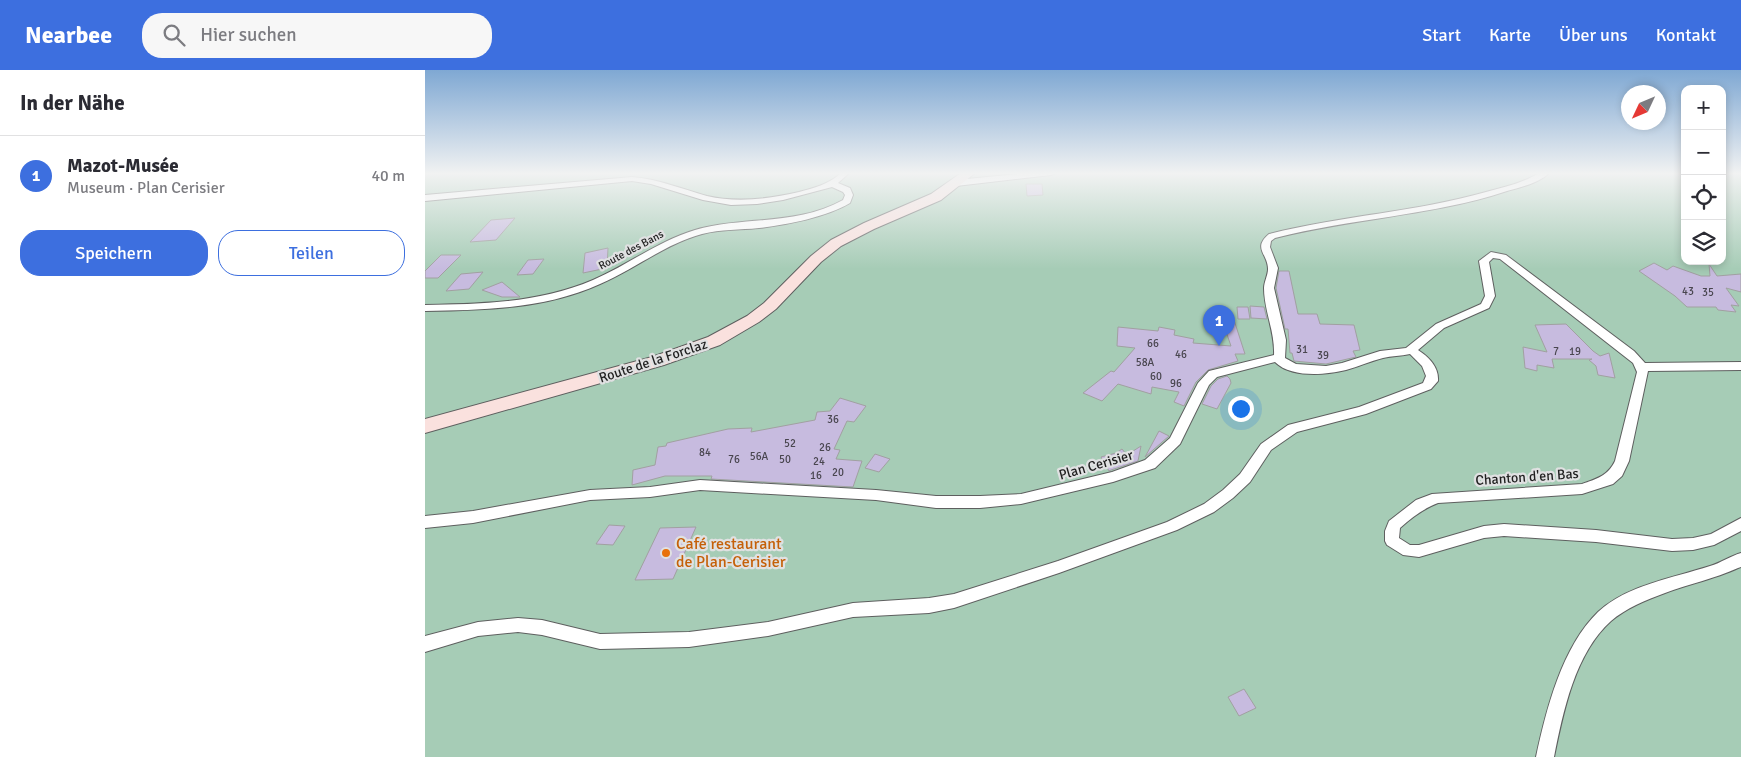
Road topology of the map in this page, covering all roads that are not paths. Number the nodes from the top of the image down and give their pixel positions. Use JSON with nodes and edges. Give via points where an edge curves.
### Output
{"nodes":[{"id":1,"x":838,"y":205,"type":"edge"},
{"id":2,"x":917,"y":205,"type":"edge"},
{"id":3,"x":1444,"y":205,"type":"edge"},
{"id":4,"x":425,"y":308,"type":"edge"},
{"id":5,"x":1411,"y":350,"type":"junction"},
{"id":6,"x":1281,"y":360,"type":"junction"},
{"id":7,"x":1741,"y":366,"type":"edge"},
{"id":8,"x":1642,"y":367,"type":"junction"},
{"id":9,"x":425,"y":426,"type":"edge"},
{"id":10,"x":425,"y":522,"type":"edge"},
{"id":11,"x":1741,"y":524,"type":"edge"},
{"id":12,"x":1741,"y":559,"type":"edge"},
{"id":13,"x":425,"y":644,"type":"edge"},
{"id":14,"x":1545,"y":757,"type":"edge"}],
"edges":[{"from":1,"to":4,"type":"street","name":"Route des Bans","via":[[769,224],[717,228],[693,234],[599,281],[561,296],[501,306]]},
{"from":2,"to":9,"type":"main road","name":"Route de la Forclaz","via":[[836,243],[766,309],[714,341],[658,361]]},
{"from":3,"to":6,"type":"street","via":[[1273,236],[1265,245],[1273,268],[1269,288]]},
{"from":5,"to":6,"type":"street","via":[[1326,370],[1300,369]]},
{"from":5,"to":8,"type":"street","via":[[1440,326],[1487,304],[1489,292],[1483,264],[1485,258],[1494,255],[1508,259],[1630,354]]},
{"from":5,"to":13,"type":"street","via":[[1425,361],[1432,373],[1432,381],[1427,386],[1361,411],[1288,430],[1266,446],[1245,478],[1209,508],[1116,548],[954,601],[930,606],[854,610],[768,629],[702,639],[609,642],[585,640],[514,624],[466,632]]},
{"from":6,"to":10,"type":"street","name":"Plan Cerisier","via":[[1244,364],[1213,374],[1204,383],[1175,441],[1150,464],[1113,477],[1021,499],[955,503],[700,485],[589,495],[481,516]]},
{"from":7,"to":8,"type":"street"},
{"from":8,"to":11,"type":"street","name":"Chanton d'en Bas","via":[[1622,461],[1608,480],[1568,491],[1437,498],[1421,504],[1399,520],[1391,531],[1393,541],[1408,551],[1419,551],[1484,532],[1504,530],[1682,544],[1714,540]]},
{"from":12,"to":14,"type":"street","via":[[1634,598],[1603,618],[1589,634],[1566,683]]}]}
